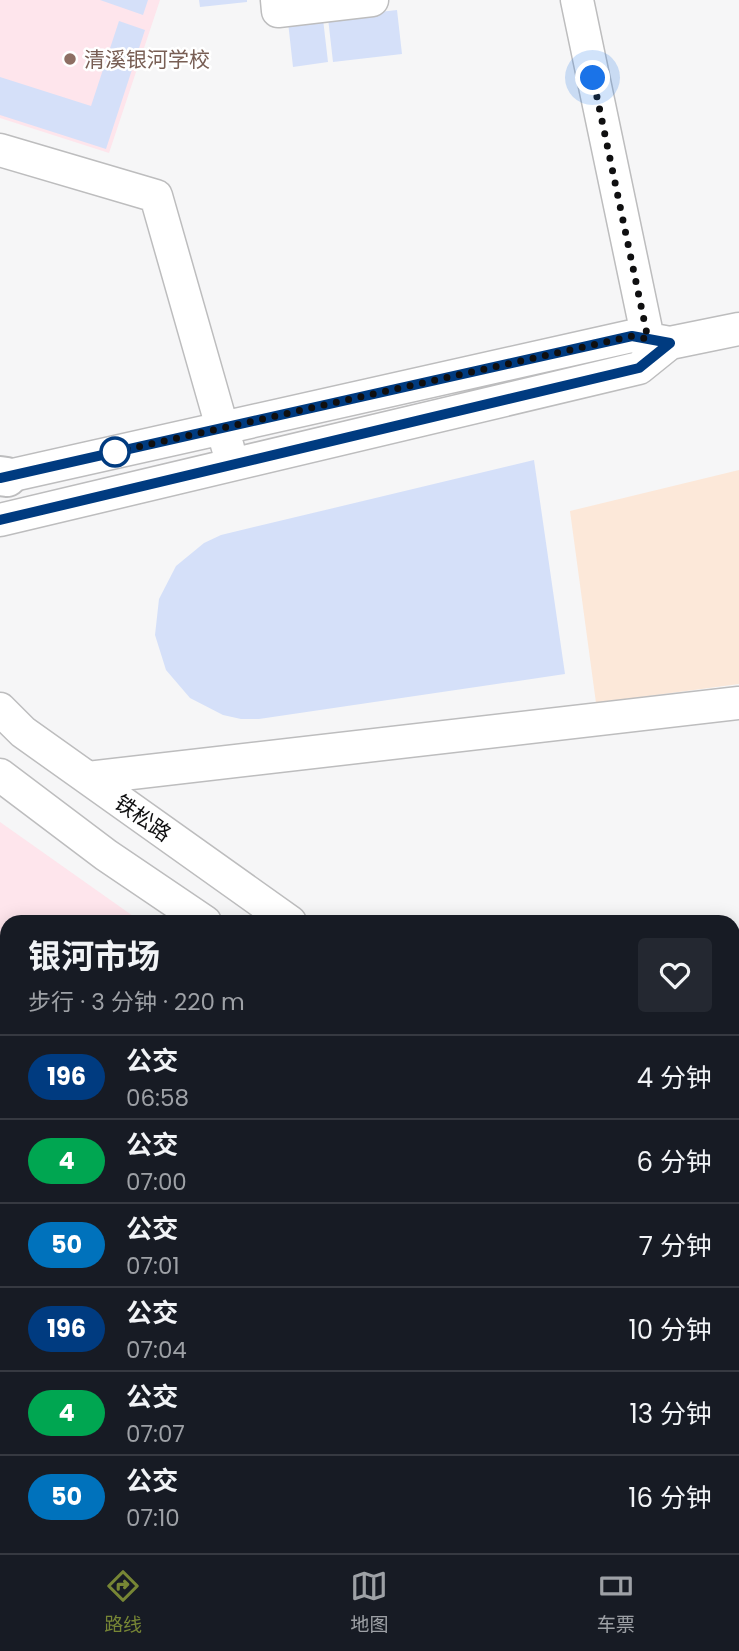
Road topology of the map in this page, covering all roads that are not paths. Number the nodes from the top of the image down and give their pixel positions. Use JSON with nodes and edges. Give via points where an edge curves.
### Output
{"nodes":[{"id":1,"x":277,"y":0,"type":"edge"},
{"id":2,"x":372,"y":0,"type":"edge"},
{"id":3,"x":577,"y":0,"type":"edge"},
{"id":4,"x":0,"y":150,"type":"edge"},
{"id":5,"x":739,"y":329,"type":"edge"},
{"id":6,"x":659,"y":341,"type":"junction"},
{"id":7,"x":222,"y":428,"type":"junction"},
{"id":8,"x":233,"y":465,"type":"junction"},
{"id":9,"x":2,"y":477,"type":"edge"},
{"id":10,"x":5,"y":521,"type":"edge"},
{"id":11,"x":739,"y":703,"type":"edge"},
{"id":12,"x":0,"y":709,"type":"edge"},
{"id":13,"x":0,"y":775,"type":"edge"},
{"id":14,"x":88,"y":778,"type":"junction"},
{"id":15,"x":195,"y":915,"type":"edge"},
{"id":16,"x":280,"y":915,"type":"edge"}],
"edges":[{"from":1,"to":2,"type":"street","via":[[278,11]]},
{"from":3,"to":6,"type":"street"},
{"from":4,"to":7,"type":"street","via":[[156,196]]},
{"from":5,"to":6,"type":"street"},
{"from":6,"to":7,"type":"street","via":[[632,336]]},
{"from":6,"to":8,"type":"street","via":[[639,368]]},
{"from":7,"to":8,"type":"street"},
{"from":7,"to":9,"type":"street"},
{"from":8,"to":10,"type":"street"},
{"from":11,"to":14,"type":"street"},
{"from":12,"to":14,"type":"street","name":"铁松路","via":[[23,732]]},
{"from":13,"to":15,"type":"street"},
{"from":14,"to":16,"type":"street","name":"铁松路"}]}
